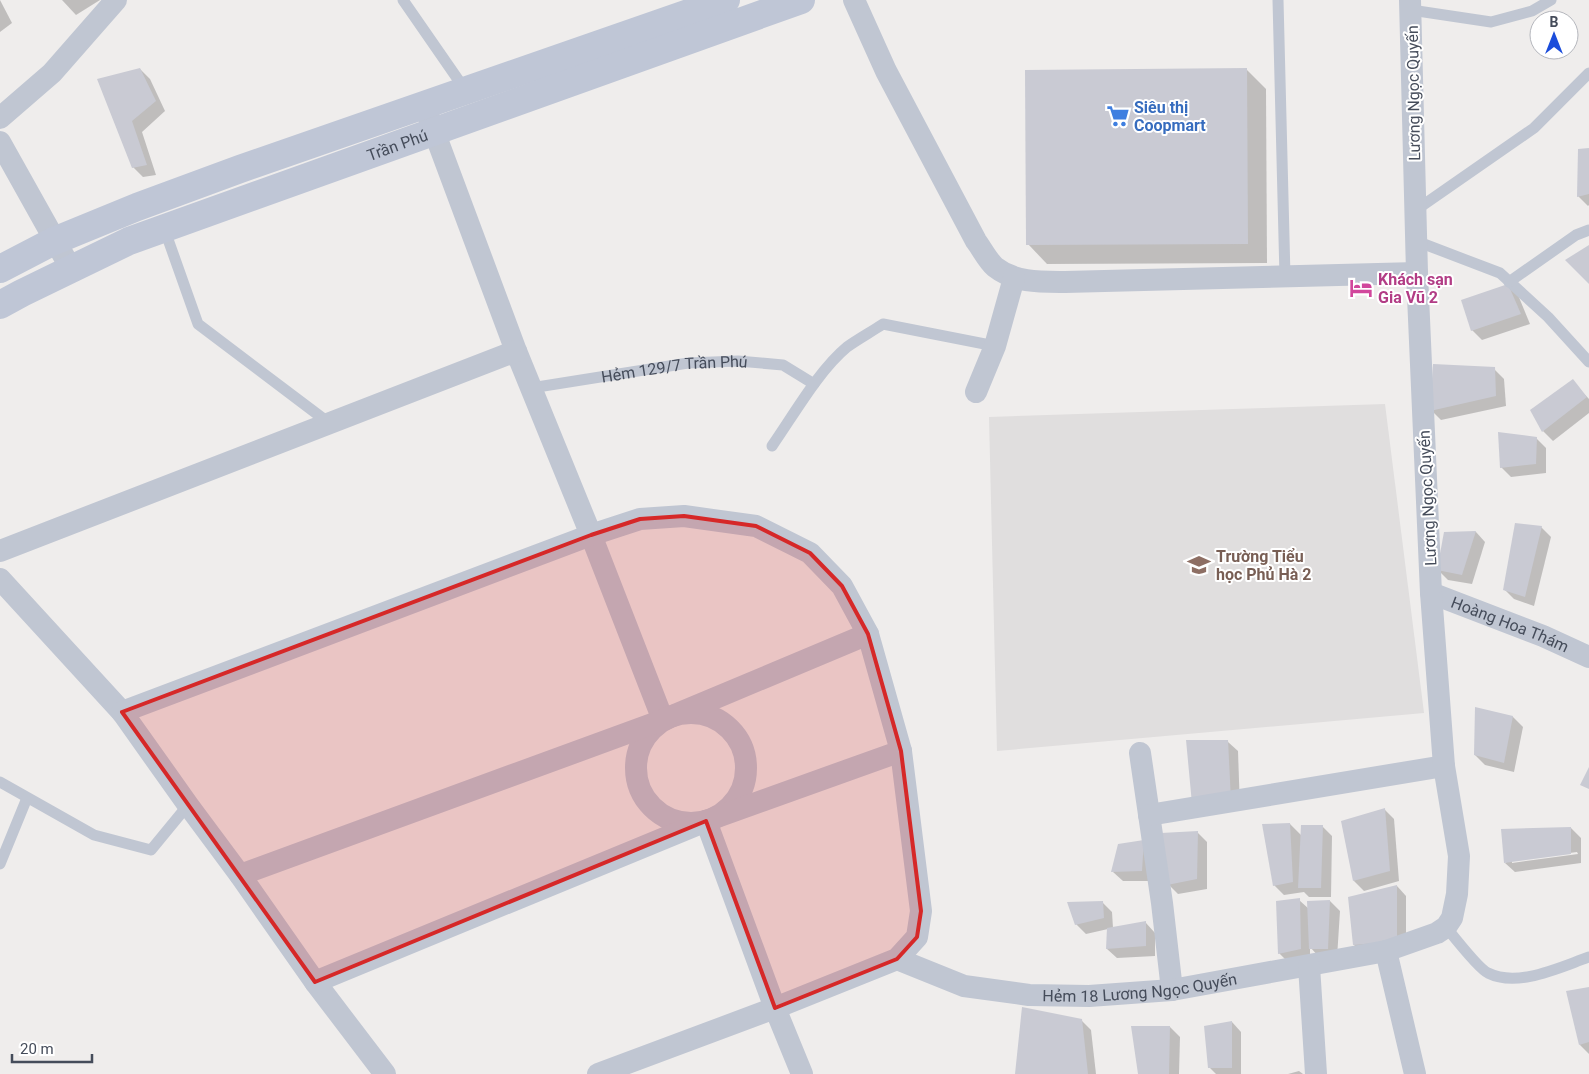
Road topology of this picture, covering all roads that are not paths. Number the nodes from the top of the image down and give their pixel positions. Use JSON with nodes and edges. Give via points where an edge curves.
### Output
{"nodes":[{"id":1,"x":116,"y":0,"type":"edge"},
{"id":2,"x":403,"y":0,"type":"edge"},
{"id":3,"x":726,"y":0,"type":"edge"},
{"id":4,"x":801,"y":0,"type":"edge"},
{"id":5,"x":854,"y":0,"type":"edge"},
{"id":6,"x":1278,"y":0,"type":"edge"},
{"id":7,"x":1551,"y":0,"type":"edge"},
{"id":8,"x":1411,"y":5,"type":"edge"},
{"id":9,"x":692,"y":6,"type":"edge"},
{"id":10,"x":1589,"y":73,"type":"edge"},
{"id":11,"x":466,"y":91,"type":"junction"},
{"id":12,"x":424,"y":105,"type":"junction"},
{"id":13,"x":0,"y":118,"type":"edge"},
{"id":14,"x":435,"y":131,"type":"junction"},
{"id":15,"x":0,"y":142,"type":"edge"},
{"id":16,"x":1416,"y":210,"type":"junction"},
{"id":17,"x":164,"y":228,"type":"junction"},
{"id":18,"x":1589,"y":230,"type":"edge"},
{"id":19,"x":54,"y":240,"type":"junction"},
{"id":20,"x":1416,"y":240,"type":"junction"},
{"id":21,"x":0,"y":268,"type":"edge"},
{"id":22,"x":71,"y":269,"type":"junction"},
{"id":23,"x":1417,"y":273,"type":"junction"},
{"id":24,"x":1285,"y":277,"type":"junction"},
{"id":25,"x":1014,"y":278,"type":"junction"},
{"id":26,"x":1509,"y":282,"type":"junction"},
{"id":27,"x":0,"y":306,"type":"edge"},
{"id":28,"x":995,"y":346,"type":"junction"},
{"id":29,"x":516,"y":351,"type":"junction"},
{"id":30,"x":1589,"y":362,"type":"edge"},
{"id":31,"x":814,"y":384,"type":"junction"},
{"id":32,"x":531,"y":388,"type":"junction"},
{"id":33,"x":976,"y":392,"type":"dead end"},
{"id":34,"x":329,"y":424,"type":"junction"},
{"id":35,"x":772,"y":446,"type":"dead end"},
{"id":36,"x":591,"y":535,"type":"junction"},
{"id":37,"x":0,"y":551,"type":"edge"},
{"id":38,"x":0,"y":579,"type":"edge"},
{"id":39,"x":1431,"y":593,"type":"junction"},
{"id":40,"x":868,"y":634,"type":"junction"},
{"id":41,"x":1589,"y":657,"type":"edge"},
{"id":42,"x":122,"y":712,"type":"junction"},
{"id":43,"x":663,"y":720,"type":"junction"},
{"id":44,"x":901,"y":752,"type":"junction"},
{"id":45,"x":1140,"y":753,"type":"dead end"},
{"id":46,"x":1444,"y":766,"type":"junction"},
{"id":47,"x":0,"y":782,"type":"edge"},
{"id":48,"x":27,"y":798,"type":"junction"},
{"id":49,"x":188,"y":805,"type":"junction"},
{"id":50,"x":1149,"y":815,"type":"junction"},
{"id":51,"x":706,"y":821,"type":"junction"},
{"id":52,"x":0,"y":864,"type":"edge"},
{"id":53,"x":240,"y":875,"type":"junction"},
{"id":54,"x":1446,"y":927,"type":"junction"},
{"id":55,"x":1386,"y":951,"type":"junction"},
{"id":56,"x":1589,"y":957,"type":"edge"},
{"id":57,"x":897,"y":959,"type":"junction"},
{"id":58,"x":1309,"y":966,"type":"junction"},
{"id":59,"x":315,"y":982,"type":"junction"},
{"id":60,"x":1172,"y":990,"type":"junction"},
{"id":61,"x":775,"y":1008,"type":"junction"},
{"id":62,"x":385,"y":1074,"type":"edge"},
{"id":63,"x":598,"y":1074,"type":"edge"},
{"id":64,"x":802,"y":1074,"type":"edge"},
{"id":65,"x":1316,"y":1074,"type":"edge"},
{"id":66,"x":1414,"y":1074,"type":"edge"}],
"edges":[{"from":1,"to":13,"type":"street","via":[[52,73]]},
{"from":2,"to":11,"type":"lane"},
{"from":3,"to":9,"type":"main road","name":"Trần Phú"},
{"from":4,"to":14,"type":"main road","name":"Trần Phú"},
{"from":5,"to":25,"type":"street","via":[[886,71],[976,242],[994,266]]},
{"from":6,"to":24,"type":"lane"},
{"from":7,"to":8,"type":"lane","via":[[1532,11],[1492,22]]},
{"from":8,"to":16,"type":"street","name":"Lương Ngọc Quyến"},
{"from":9,"to":11,"type":"main road","name":"Trần Phú"},
{"from":10,"to":16,"type":"lane","via":[[1534,128]]},
{"from":11,"to":12,"type":"main road","name":"Trần Phú"},
{"from":12,"to":14,"type":"street"},
{"from":12,"to":19,"type":"main road","name":"Trần Phú","via":[[230,173]]},
{"from":14,"to":17,"type":"main road","name":"Trần Phú"},
{"from":14,"to":29,"type":"street"},
{"from":15,"to":19,"type":"street"},
{"from":16,"to":20,"type":"street","name":"Lương Ngọc Quyến"},
{"from":17,"to":22,"type":"main road","name":"Trần Phú"},
{"from":17,"to":34,"type":"lane","via":[[198,324]]},
{"from":18,"to":26,"type":"lane","via":[[1576,235]]},
{"from":19,"to":21,"type":"main road","name":"Trần Phú"},
{"from":19,"to":22,"type":"street"},
{"from":20,"to":23,"type":"street","name":"Lương Ngọc Quyến"},
{"from":20,"to":26,"type":"lane","via":[[1500,273]]},
{"from":22,"to":27,"type":"main road","name":"Trần Phú"},
{"from":23,"to":24,"type":"street"},
{"from":23,"to":39,"type":"street","name":"Lương Ngọc Quyến"},
{"from":24,"to":25,"type":"street","via":[[1065,282]]},
{"from":25,"to":28,"type":"street"},
{"from":26,"to":30,"type":"lane","via":[[1548,317]]},
{"from":28,"to":31,"type":"lane","via":[[883,324],[846,348]]},
{"from":28,"to":33,"type":"street"},
{"from":29,"to":32,"type":"street"},
{"from":29,"to":34,"type":"street"},
{"from":31,"to":32,"type":"lane","name":"Hẻm 129/7 Trần Phú","via":[[783,365],[738,361],[688,363]]},
{"from":31,"to":35,"type":"lane"},
{"from":32,"to":36,"type":"street"},
{"from":34,"to":37,"type":"street"},
{"from":36,"to":40,"type":"street","via":[[640,519],[684,516],[756,526],[810,552],[842,586]]},
{"from":36,"to":42,"type":"street"},
{"from":36,"to":43,"type":"street"},
{"from":38,"to":42,"type":"street"},
{"from":39,"to":41,"type":"street","name":"Hoàng Hoa Thám"},
{"from":39,"to":46,"type":"street","name":"Lương Ngọc Quyến"},
{"from":40,"to":43,"type":"street"},
{"from":40,"to":44,"type":"street"},
{"from":42,"to":49,"type":"street"},
{"from":43,"to":51,"type":"street","via":[[649,731],[640,747],[636,764],[637,782],[644,798],[671,820],[689,824]]},
{"from":43,"to":51,"type":"street","via":[[680,714],[699,714],[717,719],[732,730],[742,746],[747,764],[745,783],[737,800],[724,813]]},
{"from":43,"to":53,"type":"street"},
{"from":44,"to":51,"type":"street"},
{"from":44,"to":57,"type":"street","via":[[921,911],[917,938]]},
{"from":45,"to":50,"type":"street"},
{"from":46,"to":50,"type":"street"},
{"from":46,"to":54,"type":"street","name":"Lương Ngọc Quyến","via":[[1459,856],[1457,894],[1452,918]]},
{"from":47,"to":48,"type":"lane"},
{"from":48,"to":49,"type":"lane","via":[[94,835],[151,850]]},
{"from":48,"to":52,"type":"lane"},
{"from":49,"to":53,"type":"street"},
{"from":50,"to":60,"type":"street"},
{"from":51,"to":59,"type":"street"},
{"from":51,"to":61,"type":"street"},
{"from":53,"to":59,"type":"street"},
{"from":54,"to":55,"type":"street"},
{"from":54,"to":56,"type":"lane","via":[[1487,973],[1512,980]]},
{"from":55,"to":58,"type":"street","name":"Hẻm 18 Lương Ngọc Quyến"},
{"from":55,"to":66,"type":"street"},
{"from":57,"to":60,"type":"street","name":"Hẻm 18 Lương Ngọc Quyến","via":[[964,986],[1029,995],[1090,996]]},
{"from":57,"to":61,"type":"street"},
{"from":58,"to":60,"type":"street","name":"Hẻm 18 Lương Ngọc Quyến"},
{"from":58,"to":65,"type":"street"},
{"from":59,"to":62,"type":"street"},
{"from":61,"to":63,"type":"street"},
{"from":61,"to":64,"type":"street"}]}
